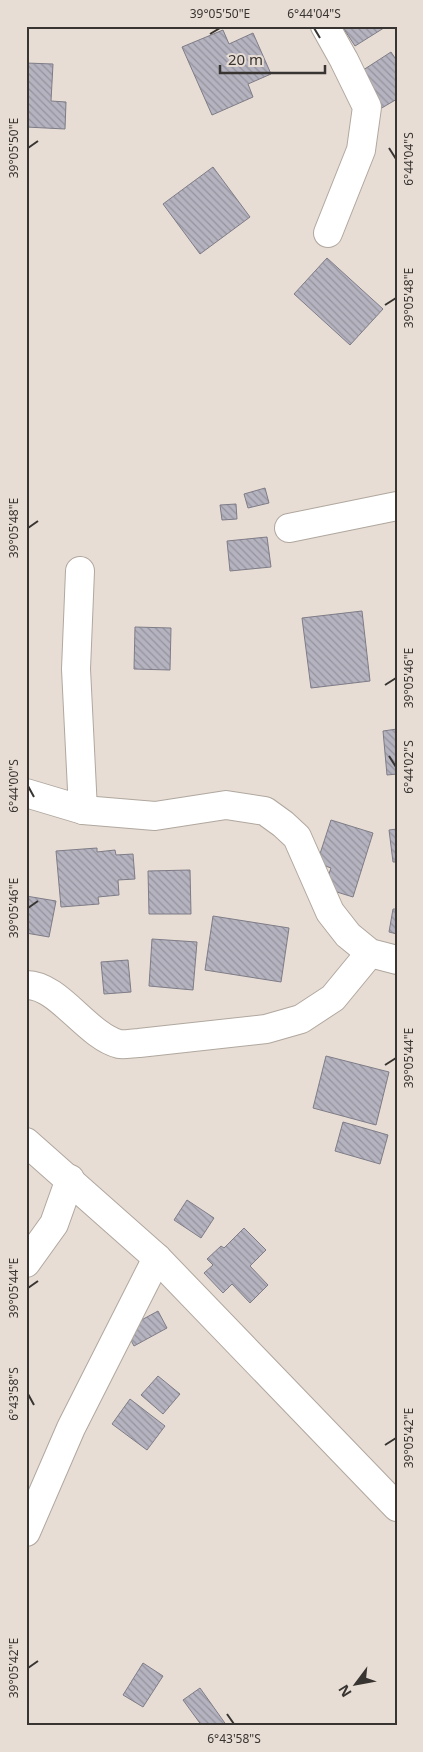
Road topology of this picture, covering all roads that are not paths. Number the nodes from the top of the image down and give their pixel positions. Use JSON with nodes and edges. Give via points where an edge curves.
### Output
{"nodes":[{"id":1,"x":325,"y":26,"type":"edge"},
{"id":2,"x":328,"y":233,"type":"dead end"},
{"id":3,"x":397,"y":506,"type":"edge"},
{"id":4,"x":289,"y":528,"type":"dead end"},
{"id":5,"x":80,"y":571,"type":"dead end"},
{"id":6,"x":26,"y":793,"type":"edge"},
{"id":7,"x":82,"y":810,"type":"junction"},
{"id":8,"x":370,"y":953,"type":"junction"},
{"id":9,"x":397,"y":960,"type":"edge"},
{"id":10,"x":26,"y":985,"type":"edge"},
{"id":11,"x":26,"y":1142,"type":"edge"},
{"id":12,"x":70,"y":1179,"type":"junction"},
{"id":13,"x":157,"y":1258,"type":"junction"},
{"id":14,"x":26,"y":1263,"type":"edge"},
{"id":15,"x":397,"y":1507,"type":"edge"},
{"id":16,"x":26,"y":1532,"type":"edge"}],
"edges":[{"from":1,"to":2,"type":"street","via":[[367,107],[361,150]]},
{"from":3,"to":4,"type":"street"},
{"from":5,"to":7,"type":"street","via":[[76,669]]},
{"from":6,"to":7,"type":"street"},
{"from":7,"to":8,"type":"street","via":[[155,816],[226,805],[265,811],[297,837],[330,912],[348,935]]},
{"from":8,"to":9,"type":"street"},
{"from":8,"to":10,"type":"street","via":[[333,998],[301,1019],[266,1030],[139,1043],[121,1044],[104,1038],[54,996],[34,985]]},
{"from":11,"to":12,"type":"street"},
{"from":12,"to":13,"type":"street"},
{"from":12,"to":14,"type":"street","via":[[54,1224]]},
{"from":13,"to":15,"type":"street"},
{"from":13,"to":16,"type":"street","via":[[72,1428]]}]}
